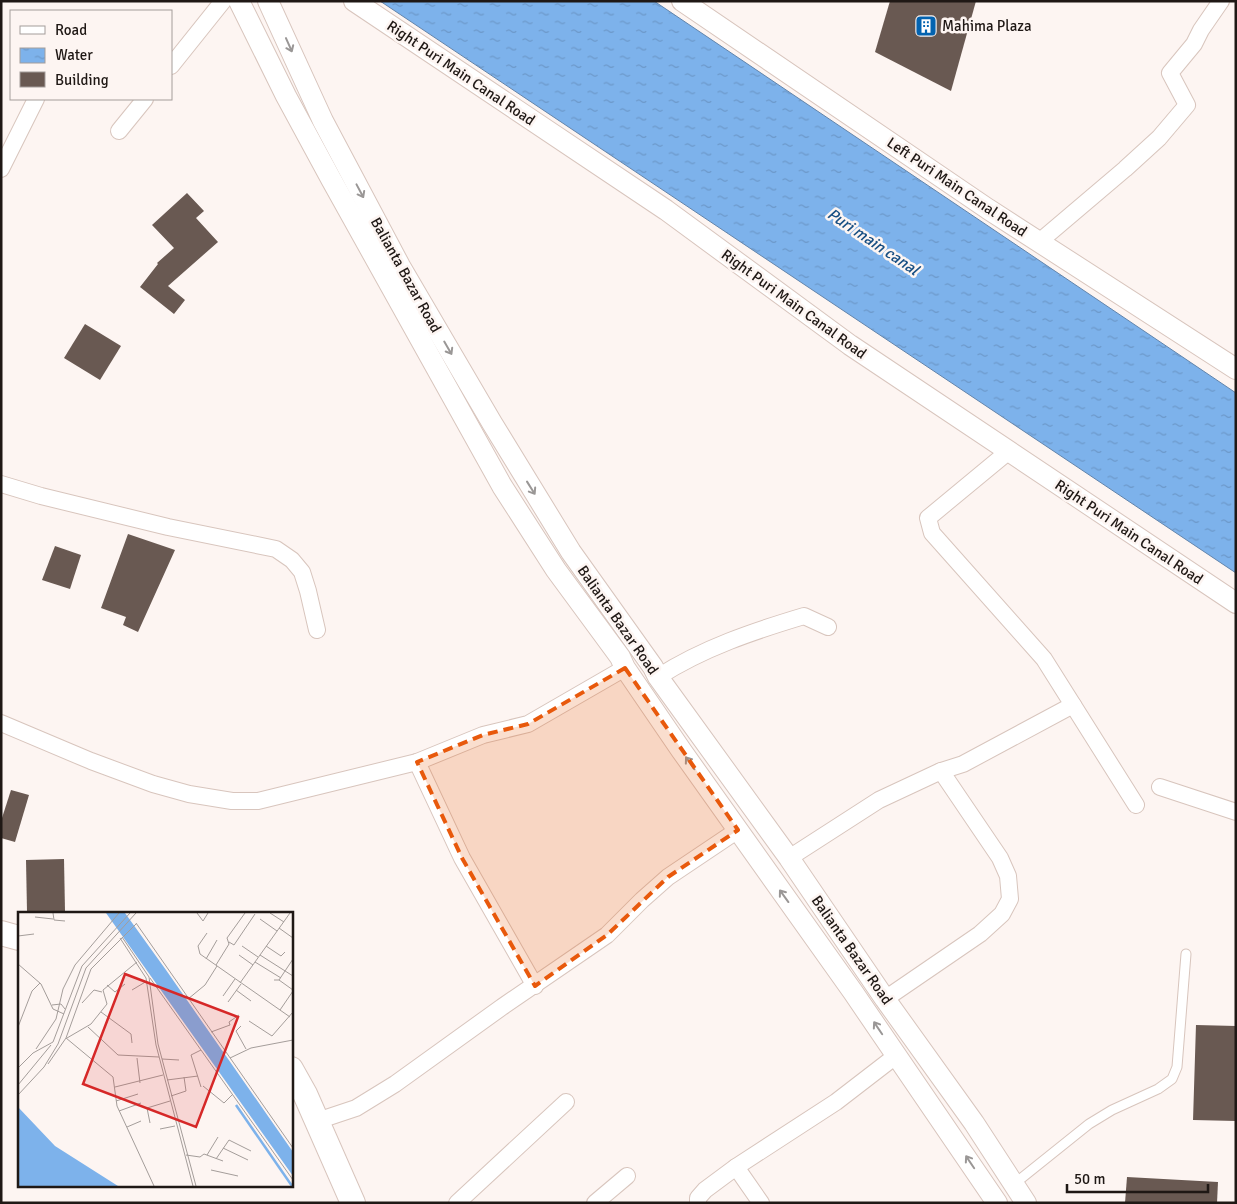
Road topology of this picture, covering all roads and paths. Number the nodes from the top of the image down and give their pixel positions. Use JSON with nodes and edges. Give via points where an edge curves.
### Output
{"nodes":[{"id":1,"x":222,"y":1,"type":"edge"},
{"id":2,"x":239,"y":1,"type":"edge"},
{"id":3,"x":268,"y":1,"type":"edge"},
{"id":4,"x":354,"y":1,"type":"edge"},
{"id":5,"x":1222,"y":1,"type":"edge"},
{"id":6,"x":692,"y":4,"type":"edge"},
{"id":7,"x":172,"y":65,"type":"edge"},
{"id":8,"x":36,"y":100,"type":"edge"},
{"id":9,"x":144,"y":100,"type":"edge"},
{"id":10,"x":120,"y":131,"type":"dead end"},
{"id":11,"x":1,"y":169,"type":"edge"},
{"id":12,"x":1039,"y":242,"type":"junction"},
{"id":13,"x":1236,"y":369,"type":"edge"},
{"id":14,"x":1009,"y":452,"type":"junction"},
{"id":15,"x":1,"y":484,"type":"edge"},
{"id":16,"x":1236,"y":603,"type":"edge"},
{"id":17,"x":828,"y":627,"type":"dead end"},
{"id":18,"x":317,"y":630,"type":"dead end"},
{"id":19,"x":625,"y":668,"type":"junction"},
{"id":20,"x":658,"y":677,"type":"junction"},
{"id":21,"x":1073,"y":705,"type":"junction"},
{"id":22,"x":1,"y":723,"type":"edge"},
{"id":23,"x":417,"y":762,"type":"junction"},
{"id":24,"x":941,"y":771,"type":"junction"},
{"id":25,"x":1160,"y":786,"type":"dead end"},
{"id":26,"x":1136,"y":805,"type":"dead end"},
{"id":27,"x":1236,"y":812,"type":"edge"},
{"id":28,"x":738,"y":830,"type":"junction"},
{"id":29,"x":789,"y":858,"type":"junction"},
{"id":30,"x":1,"y":933,"type":"edge"},
{"id":31,"x":18,"y":938,"type":"edge"},
{"id":32,"x":1186,"y":954,"type":"dead end"},
{"id":33,"x":535,"y":986,"type":"junction"},
{"id":34,"x":885,"y":999,"type":"junction"},
{"id":35,"x":896,"y":1055,"type":"junction"},
{"id":36,"x":292,"y":1071,"type":"edge"},
{"id":37,"x":566,"y":1102,"type":"dead end"},
{"id":38,"x":317,"y":1121,"type":"junction"},
{"id":39,"x":736,"y":1167,"type":"junction"},
{"id":40,"x":627,"y":1176,"type":"dead end"},
{"id":41,"x":1013,"y":1185,"type":"junction"},
{"id":42,"x":353,"y":1203,"type":"edge"},
{"id":43,"x":457,"y":1203,"type":"edge"},
{"id":44,"x":595,"y":1203,"type":"edge"},
{"id":45,"x":698,"y":1203,"type":"edge"},
{"id":46,"x":761,"y":1203,"type":"edge"},
{"id":47,"x":997,"y":1203,"type":"edge"},
{"id":48,"x":1026,"y":1203,"type":"edge"}],
"edges":[{"from":1,"to":7,"type":"street"},
{"from":2,"to":19,"type":"street","name":"Balianta Bazar Road","via":[[317,154],[502,486]]},
{"from":3,"to":20,"type":"street","name":"Balianta Bazar Road","one_way":true,"via":[[324,121],[404,274],[571,552]]},
{"from":4,"to":14,"type":"street","name":"Right Puri Main Canal Road","via":[[666,210],[850,345]]},
{"from":5,"to":12,"type":"street","via":[[1170,73],[1187,105],[1159,138]]},
{"from":6,"to":12,"type":"street","name":"Left Puri Main Canal Road"},
{"from":8,"to":11,"type":"street"},
{"from":9,"to":10,"type":"street"},
{"from":12,"to":13,"type":"street","name":"Left Puri Main Canal Road"},
{"from":14,"to":16,"type":"street","name":"Right Puri Main Canal Road"},
{"from":14,"to":21,"type":"street","via":[[928,518],[932,533],[1035,648]]},
{"from":15,"to":18,"type":"street","via":[[168,527],[276,549],[302,572]]},
{"from":17,"to":20,"type":"street","via":[[804,616],[772,625],[723,644]]},
{"from":19,"to":23,"type":"street","via":[[528,724],[483,735]]},
{"from":28,"to":19,"type":"street","name":"Balianta Bazar Road","one_way":true},
{"from":20,"to":29,"type":"street","name":"Balianta Bazar Road"},
{"from":21,"to":24,"type":"street","via":[[963,764]]},
{"from":21,"to":26,"type":"street"},
{"from":22,"to":23,"type":"street","via":[[153,784],[232,802],[258,801]]},
{"from":23,"to":33,"type":"street","via":[[462,858]]},
{"from":24,"to":29,"type":"street","via":[[879,800]]},
{"from":24,"to":34,"type":"street","via":[[1000,858],[1008,876],[1010,899],[1002,914],[980,934]]},
{"from":25,"to":27,"type":"street"},
{"from":28,"to":33,"type":"street","via":[[668,877],[607,935]]},
{"from":35,"to":28,"type":"street","name":"Balianta Bazar Road","one_way":true},
{"from":29,"to":34,"type":"street","name":"Balianta Bazar Road"},
{"from":30,"to":31,"type":"main road"},
{"from":32,"to":41,"type":"lane","via":[[1178,1068],[1172,1079],[1089,1124]]},
{"from":33,"to":38,"type":"street","via":[[395,1084],[356,1108]]},
{"from":34,"to":41,"type":"street","name":"Balianta Bazar Road","via":[[974,1122]]},
{"from":35,"to":39,"type":"street","via":[[836,1102]]},
{"from":47,"to":35,"type":"street","name":"Balianta Bazar Road","one_way":true},
{"from":36,"to":38,"type":"main road"},
{"from":37,"to":43,"type":"street"},
{"from":38,"to":42,"type":"main road"},
{"from":39,"to":45,"type":"street","via":[[705,1190]]},
{"from":39,"to":46,"type":"street"},
{"from":40,"to":44,"type":"street"},
{"from":41,"to":48,"type":"street","name":"Balianta Bazar Road"}]}
